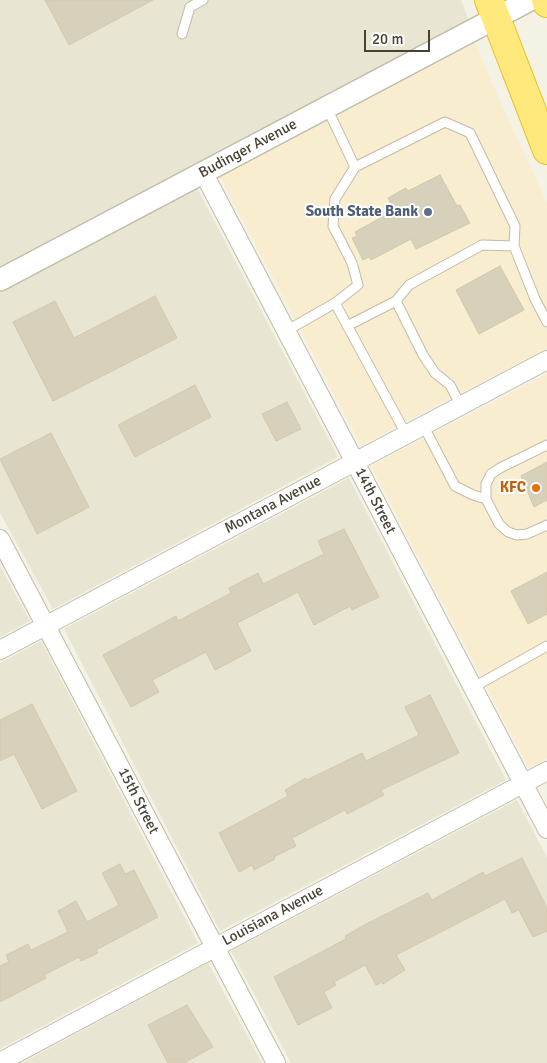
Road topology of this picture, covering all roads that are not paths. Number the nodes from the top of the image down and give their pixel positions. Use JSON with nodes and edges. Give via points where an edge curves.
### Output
{"nodes":[{"id":1,"x":203,"y":0,"type":"edge"},
{"id":2,"x":530,"y":0,"type":"edge"},
{"id":3,"x":493,"y":10,"type":"edge"},
{"id":4,"x":182,"y":34,"type":"dead end"},
{"id":5,"x":327,"y":108,"type":"junction"},
{"id":6,"x":547,"y":150,"type":"edge"},
{"id":7,"x":355,"y":167,"type":"junction"},
{"id":8,"x":203,"y":172,"type":"junction"},
{"id":9,"x":514,"y":246,"type":"junction"},
{"id":10,"x":0,"y":280,"type":"edge"},
{"id":11,"x":396,"y":301,"type":"junction"},
{"id":12,"x":335,"y":303,"type":"junction"},
{"id":13,"x":547,"y":322,"type":"edge"},
{"id":14,"x":347,"y":326,"type":"junction"},
{"id":15,"x":286,"y":331,"type":"junction"},
{"id":16,"x":547,"y":360,"type":"edge"},
{"id":17,"x":461,"y":406,"type":"junction"},
{"id":18,"x":423,"y":425,"type":"junction"},
{"id":19,"x":406,"y":434,"type":"junction"},
{"id":20,"x":547,"y":445,"type":"edge"},
{"id":21,"x":355,"y":461,"type":"junction"},
{"id":22,"x":486,"y":499,"type":"junction"},
{"id":23,"x":547,"y":525,"type":"edge"},
{"id":24,"x":0,"y":539,"type":"edge"},
{"id":25,"x":47,"y":625,"type":"junction"},
{"id":26,"x":547,"y":646,"type":"edge"},
{"id":27,"x":0,"y":650,"type":"edge"},
{"id":28,"x":472,"y":688,"type":"junction"},
{"id":29,"x":547,"y":771,"type":"edge"},
{"id":30,"x":523,"y":784,"type":"junction"},
{"id":31,"x":547,"y":830,"type":"edge"},
{"id":32,"x":214,"y":947,"type":"junction"},
{"id":33,"x":0,"y":1062,"type":"edge"},
{"id":34,"x":276,"y":1063,"type":"edge"}],
"edges":[{"from":1,"to":4,"type":"lane","via":[[190,7]]},
{"from":2,"to":3,"type":"street","name":"Budinger Avenue"},
{"from":3,"to":5,"type":"street","name":"Budinger Avenue"},
{"from":3,"to":6,"type":"highway"},
{"from":5,"to":7,"type":"lane"},
{"from":5,"to":8,"type":"street","name":"Budinger Avenue"},
{"from":7,"to":9,"type":"lane","via":[[445,122],[470,133],[515,226]]},
{"from":7,"to":12,"type":"lane","via":[[335,199],[334,226],[352,263],[358,285]]},
{"from":8,"to":10,"type":"street","name":"Budinger Avenue"},
{"from":8,"to":15,"type":"street","name":"14th Street"},
{"from":9,"to":11,"type":"lane","via":[[482,246],[409,285]]},
{"from":9,"to":13,"type":"lane"},
{"from":11,"to":14,"type":"lane"},
{"from":11,"to":17,"type":"lane","via":[[422,355],[435,373],[450,385]]},
{"from":12,"to":14,"type":"lane"},
{"from":12,"to":15,"type":"lane"},
{"from":14,"to":19,"type":"lane"},
{"from":15,"to":21,"type":"street","name":"14th Street"},
{"from":16,"to":17,"type":"street","name":"Montana Avenue"},
{"from":17,"to":18,"type":"street","name":"Montana Avenue"},
{"from":18,"to":19,"type":"street","name":"Montana Avenue"},
{"from":18,"to":22,"type":"lane","via":[[455,486]]},
{"from":19,"to":21,"type":"street","name":"Montana Avenue"},
{"from":20,"to":22,"type":"lane","via":[[491,474],[486,484]]},
{"from":21,"to":25,"type":"street","name":"Montana Avenue"},
{"from":21,"to":28,"type":"street","name":"14th Street"},
{"from":22,"to":23,"type":"lane","via":[[499,524],[508,532],[528,534]]},
{"from":24,"to":25,"type":"street","name":"15th Street"},
{"from":25,"to":27,"type":"street","name":"Montana Avenue"},
{"from":25,"to":32,"type":"street","name":"15th Street"},
{"from":26,"to":28,"type":"lane"},
{"from":28,"to":30,"type":"street","name":"14th Street"},
{"from":29,"to":30,"type":"street","name":"Louisiana Avenue"},
{"from":30,"to":31,"type":"street","name":"14th Street"},
{"from":30,"to":32,"type":"street","name":"Louisiana Avenue"},
{"from":32,"to":33,"type":"street","name":"Louisiana Avenue"},
{"from":32,"to":34,"type":"street","name":"15th Street"}]}
